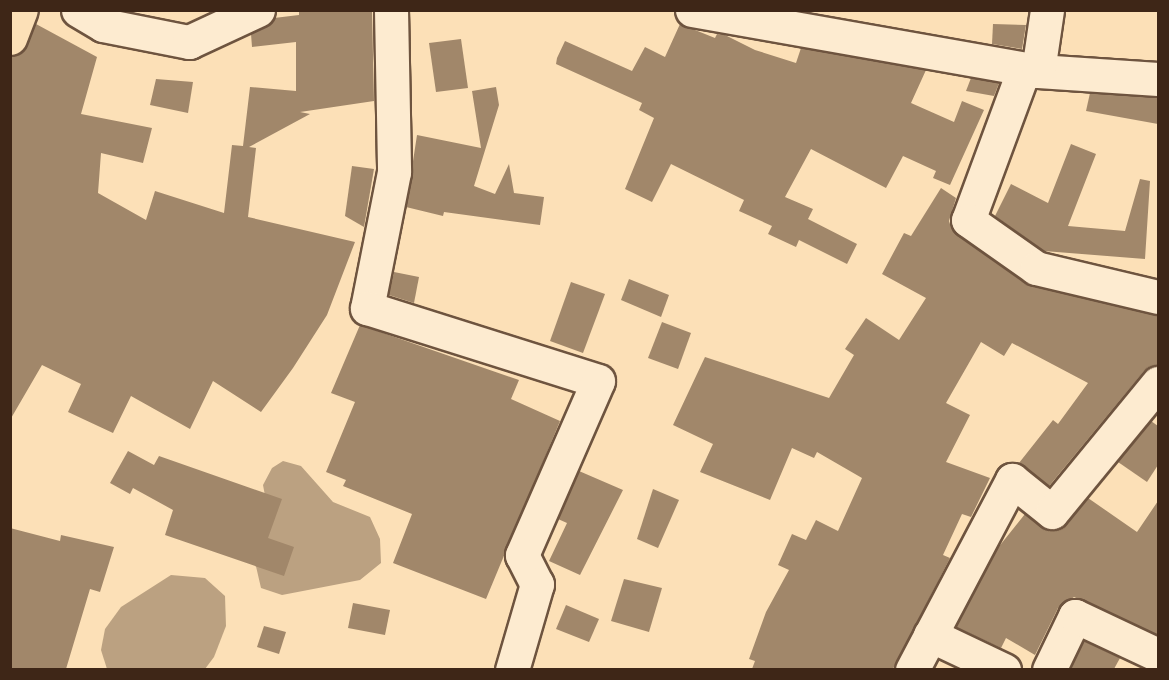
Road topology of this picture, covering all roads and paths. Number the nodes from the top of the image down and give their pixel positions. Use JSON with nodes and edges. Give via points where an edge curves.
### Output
{"nodes":[{"id":1,"x":21,"y":10,"type":"edge"},
{"id":2,"x":78,"y":10,"type":"edge"},
{"id":3,"x":258,"y":10,"type":"edge"},
{"id":4,"x":391,"y":10,"type":"edge"},
{"id":5,"x":692,"y":10,"type":"edge"},
{"id":6,"x":1047,"y":10,"type":"edge"},
{"id":7,"x":10,"y":38,"type":"edge"},
{"id":8,"x":1031,"y":70,"type":"junction"},
{"id":9,"x":1158,"y":79,"type":"edge"},
{"id":10,"x":1158,"y":297,"type":"edge"},
{"id":11,"x":1158,"y":383,"type":"edge"},
{"id":12,"x":930,"y":635,"type":"junction"},
{"id":13,"x":1158,"y":655,"type":"edge"},
{"id":14,"x":512,"y":669,"type":"edge"},
{"id":15,"x":912,"y":669,"type":"edge"},
{"id":16,"x":1005,"y":669,"type":"edge"},
{"id":17,"x":1049,"y":669,"type":"edge"}],
"edges":[{"from":1,"to":7,"type":"main road"},
{"from":2,"to":3,"type":"street","via":[[103,25],[189,42]]},
{"from":4,"to":14,"type":"street","via":[[394,171],[367,308],[598,381],[522,555],[537,584]]},
{"from":5,"to":8,"type":"street"},
{"from":6,"to":8,"type":"street"},
{"from":8,"to":9,"type":"street"},
{"from":8,"to":10,"type":"street","via":[[968,220],[1036,268]]},
{"from":11,"to":12,"type":"street","via":[[1052,512],[1012,480]]},
{"from":12,"to":15,"type":"street"},
{"from":12,"to":16,"type":"street"},
{"from":13,"to":17,"type":"street","via":[[1074,616]]}]}
